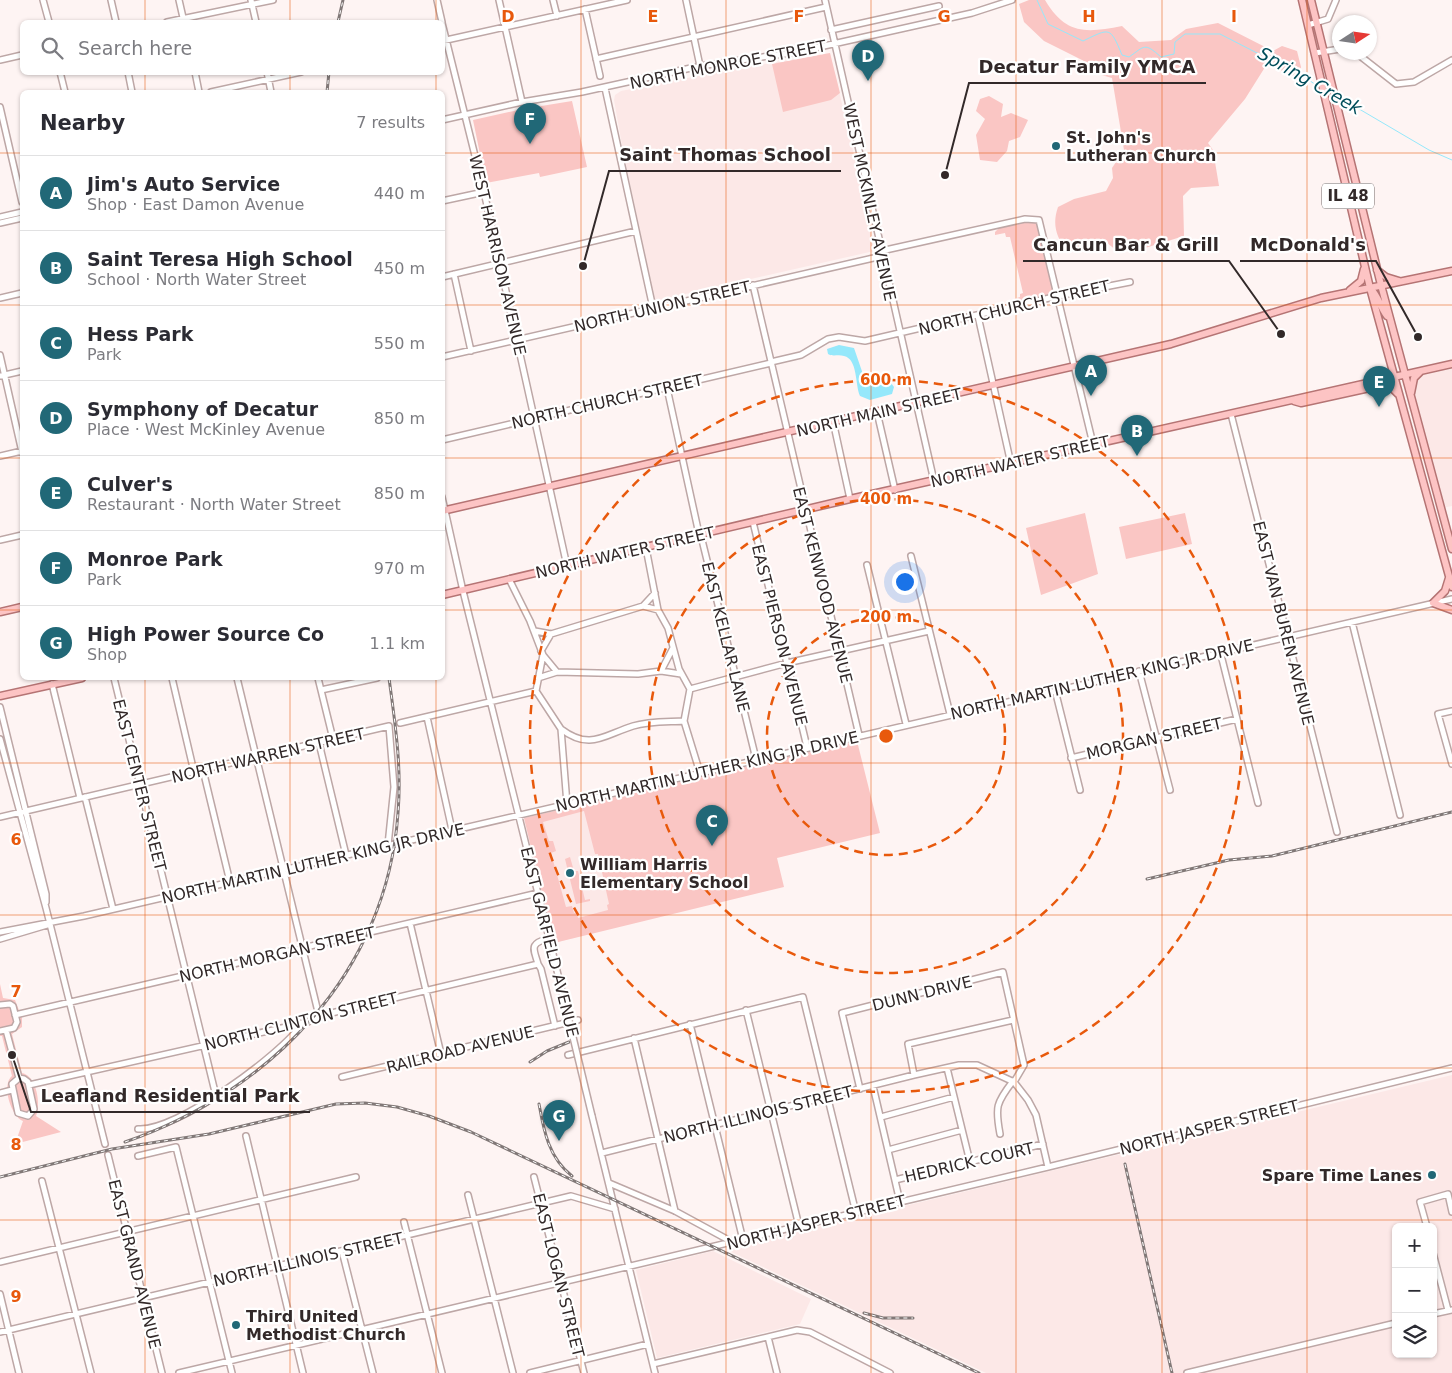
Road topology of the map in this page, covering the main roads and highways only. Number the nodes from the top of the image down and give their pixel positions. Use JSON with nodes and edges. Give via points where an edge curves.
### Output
{"nodes":[{"id":1,"x":1302,"y":0,"type":"edge"},
{"id":2,"x":1311,"y":0,"type":"edge"},
{"id":3,"x":1365,"y":265,"type":"junction"},
{"id":4,"x":1377,"y":270,"type":"junction"},
{"id":5,"x":1452,"y":271,"type":"edge"},
{"id":6,"x":1400,"y":281,"type":"junction"},
{"id":7,"x":1381,"y":285,"type":"junction"},
{"id":8,"x":1370,"y":288,"type":"junction"},
{"id":9,"x":1346,"y":293,"type":"junction"},
{"id":10,"x":1390,"y":319,"type":"junction"},
{"id":11,"x":1452,"y":364,"type":"edge"},
{"id":12,"x":1424,"y":370,"type":"junction"},
{"id":13,"x":1404,"y":374,"type":"junction"},
{"id":14,"x":1394,"y":376,"type":"junction"},
{"id":15,"x":1399,"y":395,"type":"junction"},
{"id":16,"x":1410,"y":397,"type":"junction"},
{"id":17,"x":1292,"y":401,"type":"junction"},
{"id":18,"x":445,"y":511,"type":"edge"},
{"id":19,"x":1452,"y":549,"type":"edge"},
{"id":20,"x":1449,"y":577,"type":"junction"},
{"id":21,"x":1452,"y":587,"type":"edge"},
{"id":22,"x":445,"y":594,"type":"edge"},
{"id":23,"x":20,"y":607,"type":"edge"},
{"id":24,"x":1452,"y":610,"type":"edge"},
{"id":25,"x":0,"y":612,"type":"edge"},
{"id":26,"x":72,"y":680,"type":"edge"},
{"id":27,"x":0,"y":696,"type":"edge"}],
"edges":[{"from":1,"to":3,"type":"main road","number":"IL 48"},
{"from":2,"to":4,"type":"main road","number":"IL 48"},
{"from":3,"to":8,"type":"main road","number":"IL 48"},
{"from":3,"to":9,"type":"main road","via":[[1361,281]]},
{"from":4,"to":6,"type":"main road"},
{"from":4,"to":7,"type":"main road","number":"IL 48"},
{"from":5,"to":6,"type":"main road","name":"NORTH MAIN STREET"},
{"from":6,"to":7,"type":"main road","name":"NORTH MAIN STREET"},
{"from":7,"to":8,"type":"main road","name":"NORTH MAIN STREET"},
{"from":7,"to":10,"type":"main road","number":"IL 48"},
{"from":8,"to":9,"type":"main road","name":"NORTH MAIN STREET"},
{"from":8,"to":10,"type":"main road"},
{"from":8,"to":14,"type":"main road","number":"IL 48"},
{"from":9,"to":18,"type":"main road","name":"NORTH MAIN STREET","via":[[1296,305],[1185,341]]},
{"from":10,"to":13,"type":"main road","number":"IL 48"},
{"from":11,"to":12,"type":"main road","name":"NORTH WATER STREET"},
{"from":12,"to":13,"type":"main road","name":"NORTH WATER STREET"},
{"from":12,"to":16,"type":"main road","via":[[1414,378]]},
{"from":13,"to":14,"type":"main road","name":"NORTH WATER STREET"},
{"from":13,"to":16,"type":"main road","number":"IL 48"},
{"from":14,"to":15,"type":"main road","number":"IL 48"},
{"from":14,"to":17,"type":"main road","name":"NORTH WATER STREET"},
{"from":15,"to":17,"type":"main road","via":[[1392,387],[1383,385],[1301,403]]},
{"from":15,"to":20,"type":"main road","number":"IL 48"},
{"from":16,"to":19,"type":"main road","number":"IL 48"},
{"from":17,"to":22,"type":"main road","name":"NORTH WATER STREET","via":[[850,499]]},
{"from":20,"to":21,"type":"main road","number":"IL 48"},
{"from":20,"to":24,"type":"main road","via":[[1445,590],[1433,603]]},
{"from":23,"to":25,"type":"main road"},
{"from":26,"to":27,"type":"main road"}]}
